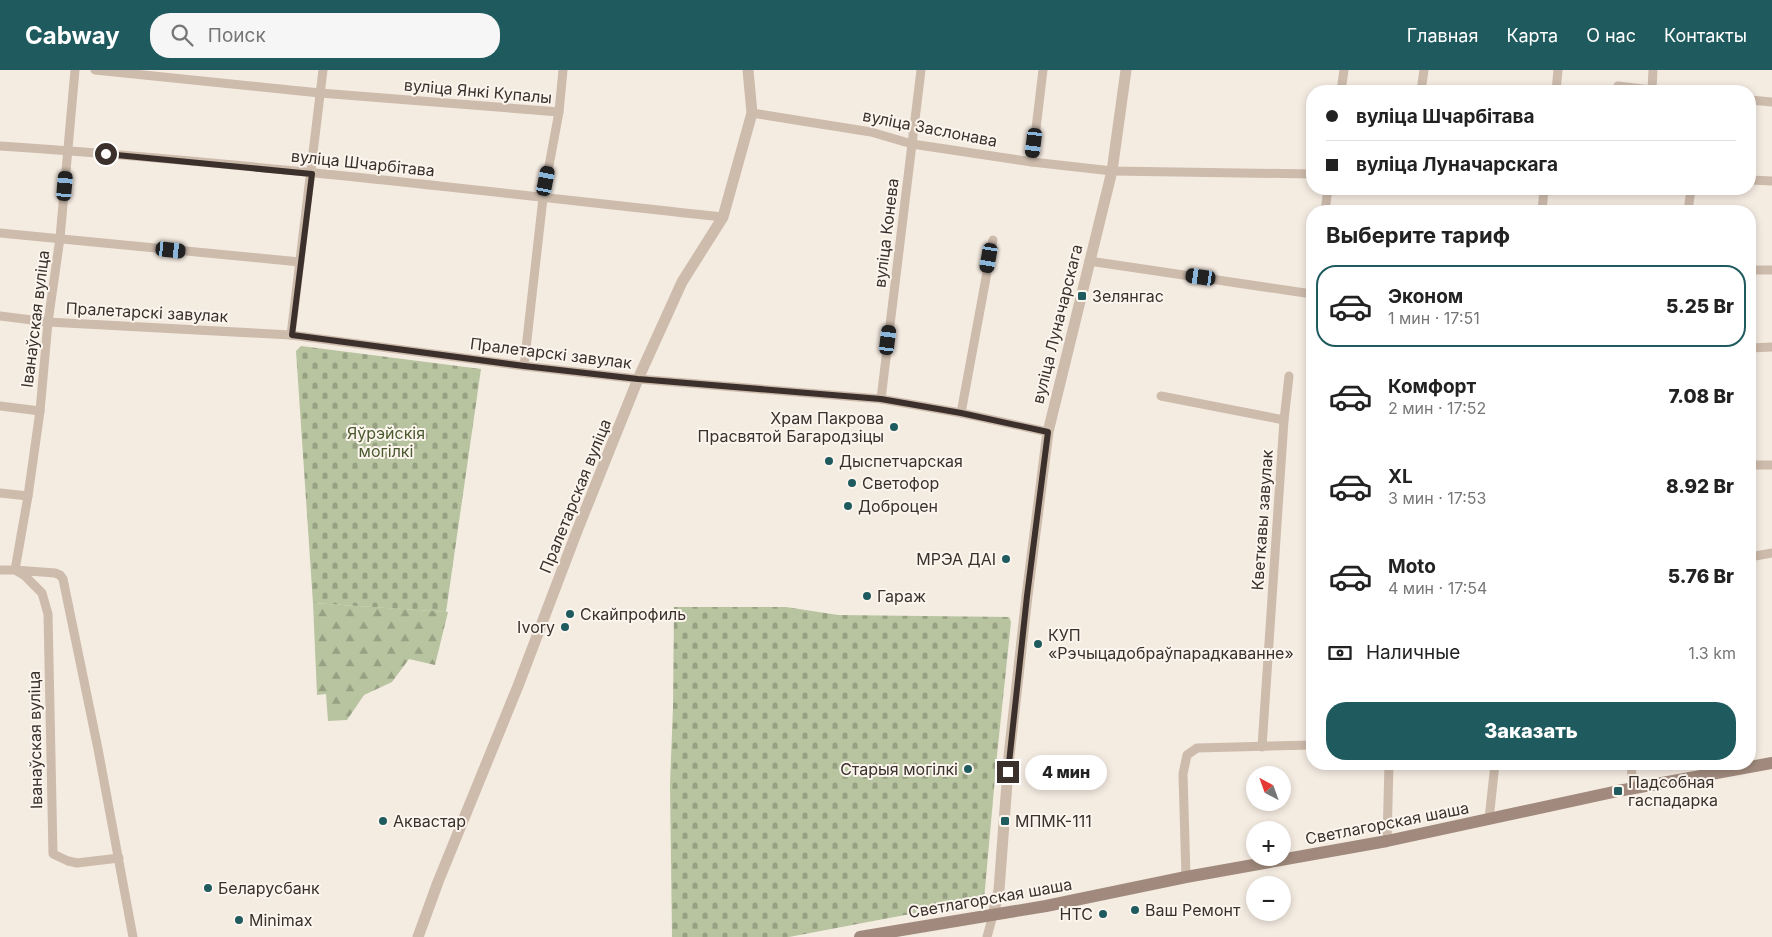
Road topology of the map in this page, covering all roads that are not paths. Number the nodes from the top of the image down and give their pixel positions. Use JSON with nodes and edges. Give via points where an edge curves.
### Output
{"nodes":[{"id":1,"x":75,"y":70,"type":"edge"},
{"id":2,"x":95,"y":70,"type":"edge"},
{"id":3,"x":323,"y":70,"type":"edge"},
{"id":4,"x":563,"y":70,"type":"edge"},
{"id":5,"x":748,"y":70,"type":"edge"},
{"id":6,"x":921,"y":70,"type":"edge"},
{"id":7,"x":1043,"y":70,"type":"edge"},
{"id":8,"x":1126,"y":70,"type":"edge"},
{"id":9,"x":1344,"y":70,"type":"edge"},
{"id":10,"x":1424,"y":70,"type":"edge"},
{"id":11,"x":1555,"y":70,"type":"edge"},
{"id":12,"x":1653,"y":70,"type":"edge"},
{"id":13,"x":1342,"y":85,"type":"edge"},
{"id":14,"x":1422,"y":85,"type":"edge"},
{"id":15,"x":1556,"y":85,"type":"edge"},
{"id":16,"x":1652,"y":85,"type":"edge"},
{"id":17,"x":320,"y":93,"type":"junction"},
{"id":18,"x":1756,"y":101,"type":"edge"},
{"id":19,"x":1772,"y":102,"type":"edge"},
{"id":20,"x":559,"y":112,"type":"junction"},
{"id":21,"x":752,"y":113,"type":"junction"},
{"id":22,"x":912,"y":144,"type":"junction"},
{"id":23,"x":0,"y":146,"type":"edge"},
{"id":24,"x":68,"y":150,"type":"junction"},
{"id":25,"x":1032,"y":162,"type":"junction"},
{"id":26,"x":1112,"y":171,"type":"junction"},
{"id":27,"x":312,"y":174,"type":"junction"},
{"id":28,"x":1306,"y":174,"type":"edge"},
{"id":29,"x":1756,"y":180,"type":"edge"},
{"id":30,"x":1772,"y":181,"type":"edge"},
{"id":31,"x":543,"y":198,"type":"junction"},
{"id":32,"x":723,"y":217,"type":"junction"},
{"id":33,"x":0,"y":233,"type":"edge"},
{"id":34,"x":60,"y":238,"type":"junction"},
{"id":35,"x":993,"y":240,"type":"dead end"},
{"id":36,"x":1089,"y":261,"type":"junction"},
{"id":37,"x":300,"y":262,"type":"junction"},
{"id":38,"x":1756,"y":270,"type":"edge"},
{"id":39,"x":1772,"y":270,"type":"edge"},
{"id":40,"x":1306,"y":293,"type":"edge"},
{"id":41,"x":0,"y":316,"type":"edge"},
{"id":42,"x":48,"y":322,"type":"junction"},
{"id":43,"x":292,"y":335,"type":"junction"},
{"id":44,"x":1772,"y":347,"type":"edge"},
{"id":45,"x":1756,"y":348,"type":"edge"},
{"id":46,"x":524,"y":366,"type":"junction"},
{"id":47,"x":1289,"y":376,"type":"dead end"},
{"id":48,"x":638,"y":379,"type":"junction"},
{"id":49,"x":1161,"y":396,"type":"dead end"},
{"id":50,"x":881,"y":399,"type":"junction"},
{"id":51,"x":0,"y":406,"type":"edge"},
{"id":52,"x":40,"y":410,"type":"junction"},
{"id":53,"x":961,"y":413,"type":"junction"},
{"id":54,"x":1284,"y":420,"type":"junction"},
{"id":55,"x":1048,"y":432,"type":"junction"},
{"id":56,"x":1756,"y":465,"type":"edge"},
{"id":57,"x":1772,"y":465,"type":"edge"},
{"id":58,"x":0,"y":493,"type":"edge"},
{"id":59,"x":28,"y":496,"type":"junction"},
{"id":60,"x":1772,"y":553,"type":"edge"},
{"id":61,"x":1756,"y":557,"type":"edge"},
{"id":62,"x":0,"y":570,"type":"edge"},
{"id":63,"x":15,"y":570,"type":"junction"},
{"id":64,"x":1306,"y":745,"type":"edge"},
{"id":65,"x":1262,"y":747,"type":"junction"},
{"id":66,"x":1772,"y":763,"type":"edge"},
{"id":67,"x":1756,"y":766,"type":"edge"},
{"id":68,"x":1389,"y":770,"type":"edge"},
{"id":69,"x":1494,"y":770,"type":"edge"},
{"id":70,"x":1632,"y":770,"type":"edge"},
{"id":71,"x":1733,"y":770,"type":"edge"},
{"id":72,"x":1633,"y":788,"type":"junction"},
{"id":73,"x":1490,"y":819,"type":"junction"},
{"id":74,"x":1387,"y":840,"type":"junction"},
{"id":75,"x":119,"y":858,"type":"junction"},
{"id":76,"x":1186,"y":877,"type":"junction"},
{"id":77,"x":993,"y":915,"type":"junction"},
{"id":78,"x":133,"y":937,"type":"edge"},
{"id":79,"x":418,"y":937,"type":"edge"},
{"id":80,"x":860,"y":937,"type":"edge"},
{"id":81,"x":987,"y":937,"type":"edge"}],
"edges":[{"from":1,"to":24,"type":"street","name":"Іванаўская вуліца"},
{"from":2,"to":17,"type":"street","name":"вуліца Янкі Купалы"},
{"from":3,"to":17,"type":"street"},
{"from":4,"to":20,"type":"street"},
{"from":5,"to":21,"type":"street","name":"Пралетарская вуліца"},
{"from":6,"to":22,"type":"street","name":"вуліца Конева"},
{"from":7,"to":25,"type":"street"},
{"from":8,"to":26,"type":"street","name":"вуліца Луначарскага"},
{"from":9,"to":13,"type":"street"},
{"from":10,"to":14,"type":"street"},
{"from":11,"to":15,"type":"street"},
{"from":12,"to":16,"type":"street"},
{"from":17,"to":20,"type":"street","name":"вуліца Янкі Купалы"},
{"from":17,"to":27,"type":"street"},
{"from":18,"to":19,"type":"street"},
{"from":20,"to":31,"type":"street"},
{"from":21,"to":22,"type":"street","name":"вуліца Заслонава","via":[[871,132]]},
{"from":21,"to":32,"type":"street","name":"Пралетарская вуліца"},
{"from":22,"to":25,"type":"street","name":"вуліца Заслонава"},
{"from":22,"to":50,"type":"street","name":"вуліца Конева"},
{"from":23,"to":24,"type":"street","name":"вуліца Шчарбітава"},
{"from":24,"to":27,"type":"street","name":"вуліца Шчарбітава"},
{"from":24,"to":34,"type":"street","name":"Іванаўская вуліца"},
{"from":25,"to":26,"type":"street","name":"вуліца Заслонава"},
{"from":26,"to":28,"type":"street","name":"вуліца Заслонава"},
{"from":26,"to":36,"type":"street","name":"вуліца Луначарскага"},
{"from":27,"to":31,"type":"street","name":"вуліца Шчарбітава"},
{"from":27,"to":37,"type":"street"},
{"from":29,"to":30,"type":"street"},
{"from":31,"to":32,"type":"street","name":"вуліца Шчарбітава"},
{"from":31,"to":46,"type":"street"},
{"from":32,"to":48,"type":"street","name":"Пралетарская вуліца","via":[[682,282]]},
{"from":33,"to":34,"type":"street"},
{"from":34,"to":37,"type":"street"},
{"from":34,"to":42,"type":"street","name":"Іванаўская вуліца"},
{"from":35,"to":53,"type":"street"},
{"from":36,"to":40,"type":"street"},
{"from":36,"to":55,"type":"street","name":"вуліца Луначарскага"},
{"from":37,"to":43,"type":"street"},
{"from":38,"to":39,"type":"street"},
{"from":41,"to":42,"type":"street","name":"Пралетарскі завулак"},
{"from":42,"to":43,"type":"street","name":"Пралетарскі завулак"},
{"from":42,"to":52,"type":"street","name":"Іванаўская вуліца"},
{"from":43,"to":46,"type":"street","name":"Пралетарскі завулак"},
{"from":44,"to":45,"type":"street"},
{"from":46,"to":48,"type":"street","name":"Пралетарскі завулак"},
{"from":47,"to":54,"type":"street","name":"Кветкавы завулак"},
{"from":48,"to":50,"type":"street","name":"Пралетарскі завулак"},
{"from":48,"to":79,"type":"street","name":"Пралетарская вуліца"},
{"from":49,"to":54,"type":"street"},
{"from":50,"to":53,"type":"street","name":"Пралетарскі завулак"},
{"from":51,"to":52,"type":"street"},
{"from":52,"to":59,"type":"street","name":"Іванаўская вуліца"},
{"from":53,"to":55,"type":"street","name":"Пралетарскі завулак"},
{"from":54,"to":65,"type":"street","name":"Кветкавы завулак"},
{"from":55,"to":77,"type":"street","name":"вуліца Луначарскага"},
{"from":56,"to":57,"type":"street"},
{"from":58,"to":59,"type":"street"},
{"from":59,"to":63,"type":"street","name":"Іванаўская вуліца"},
{"from":60,"to":61,"type":"street"},
{"from":62,"to":63,"type":"street"},
{"from":63,"to":75,"type":"street","via":[[55,573],[63,579]]},
{"from":63,"to":75,"type":"street","name":"Іванаўская вуліца","via":[[42,593],[48,614],[53,854],[77,863]]},
{"from":64,"to":65,"type":"street"},
{"from":65,"to":76,"type":"street","via":[[1198,748],[1187,755],[1183,774]]},
{"from":66,"to":67,"type":"main road","name":"Светлагорская шаша"},
{"from":68,"to":74,"type":"street"},
{"from":69,"to":73,"type":"street"},
{"from":70,"to":72,"type":"street"},
{"from":71,"to":72,"type":"main road","name":"Светлагорская шаша"},
{"from":72,"to":73,"type":"main road","name":"Светлагорская шаша"},
{"from":73,"to":74,"type":"main road","name":"Светлагорская шаша"},
{"from":74,"to":76,"type":"main road","name":"Светлагорская шаша"},
{"from":75,"to":78,"type":"street"},
{"from":76,"to":77,"type":"main road","name":"Светлагорская шаша"},
{"from":77,"to":80,"type":"main road","name":"Светлагорская шаша"},
{"from":77,"to":81,"type":"street"}]}
